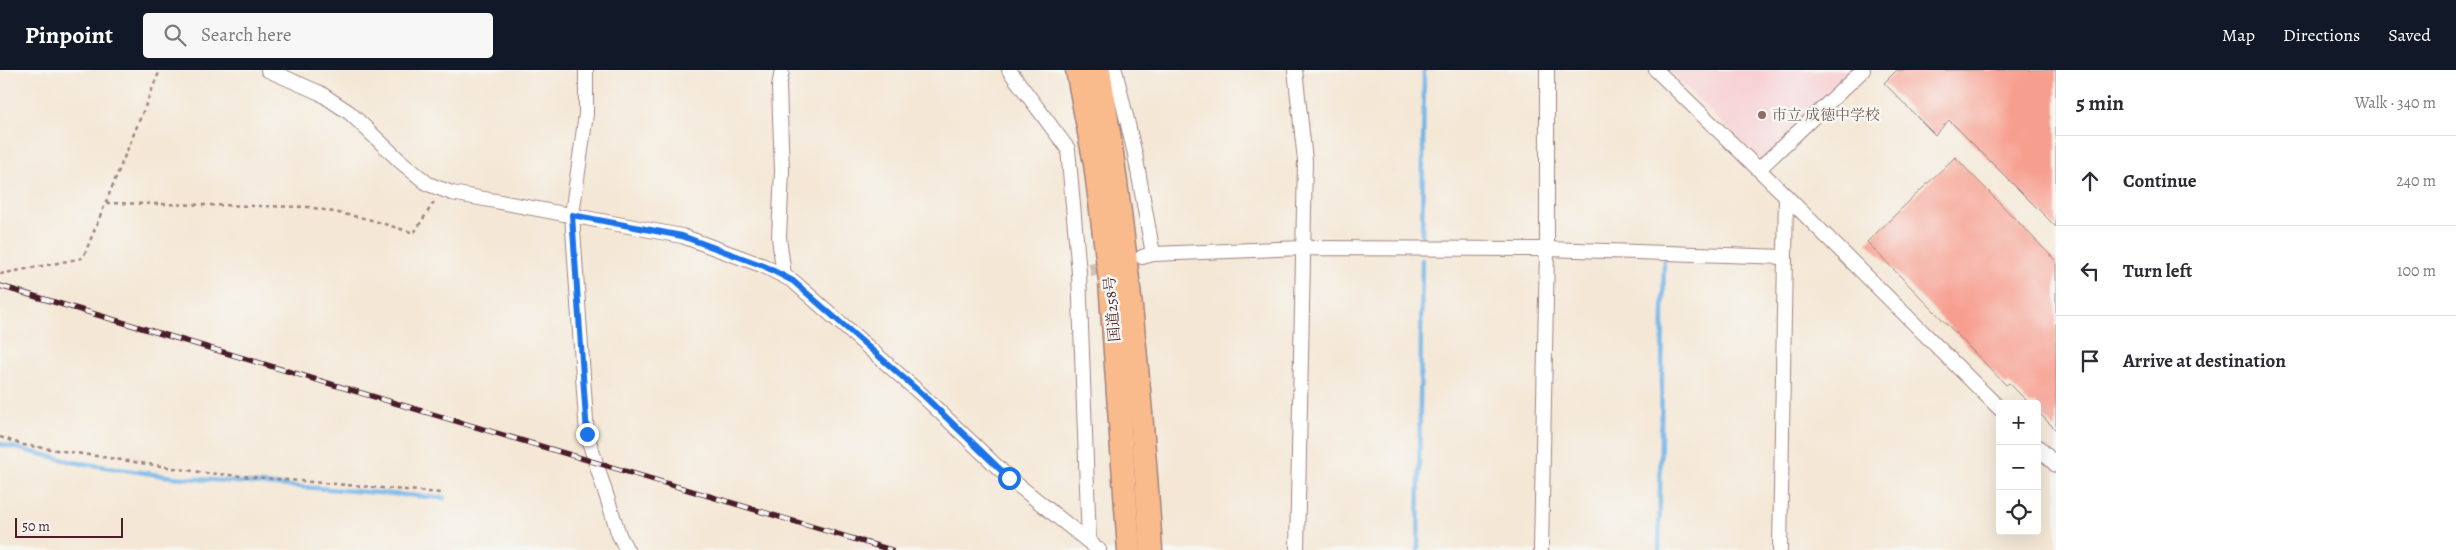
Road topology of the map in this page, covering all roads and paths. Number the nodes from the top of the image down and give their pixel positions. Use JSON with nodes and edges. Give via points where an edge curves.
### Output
{"nodes":[{"id":1,"x":160,"y":70,"type":"edge"},
{"id":2,"x":268,"y":70,"type":"edge"},
{"id":3,"x":586,"y":70,"type":"edge"},
{"id":4,"x":782,"y":70,"type":"edge"},
{"id":5,"x":1009,"y":70,"type":"edge"},
{"id":6,"x":1077,"y":70,"type":"edge"},
{"id":7,"x":1098,"y":70,"type":"edge"},
{"id":8,"x":1115,"y":70,"type":"edge"},
{"id":9,"x":1295,"y":70,"type":"edge"},
{"id":10,"x":1548,"y":70,"type":"edge"},
{"id":11,"x":1656,"y":70,"type":"edge"},
{"id":12,"x":1863,"y":70,"type":"edge"},
{"id":13,"x":1759,"y":169,"type":"junction"},
{"id":14,"x":442,"y":189,"type":"junction"},
{"id":15,"x":1786,"y":196,"type":"junction"},
{"id":16,"x":106,"y":203,"type":"junction"},
{"id":17,"x":572,"y":215,"type":"junction"},
{"id":18,"x":1303,"y":248,"type":"junction"},
{"id":19,"x":1547,"y":249,"type":"junction"},
{"id":20,"x":1785,"y":257,"type":"junction"},
{"id":21,"x":0,"y":274,"type":"edge"},
{"id":22,"x":784,"y":276,"type":"junction"},
{"id":23,"x":1996,"y":405,"type":"edge"},
{"id":24,"x":0,"y":437,"type":"edge"},
{"id":25,"x":2041,"y":450,"type":"edge"},
{"id":26,"x":2056,"y":465,"type":"edge"},
{"id":27,"x":441,"y":493,"type":"dead end"},
{"id":28,"x":1094,"y":546,"type":"edge"},
{"id":29,"x":627,"y":550,"type":"edge"},
{"id":30,"x":1129,"y":550,"type":"edge"},
{"id":31,"x":1151,"y":550,"type":"edge"},
{"id":32,"x":1297,"y":550,"type":"edge"},
{"id":33,"x":1541,"y":550,"type":"edge"},
{"id":34,"x":1780,"y":550,"type":"edge"}],
"edges":[{"from":1,"to":16,"type":"path"},
{"from":2,"to":14,"type":"street","via":[[320,93],[350,113],[400,161],[428,184]]},
{"from":3,"to":17,"type":"street","via":[[586,114]]},
{"from":4,"to":22,"type":"street","via":[[779,87],[782,171],[779,228]]},
{"from":5,"to":28,"type":"street","via":[[1068,149],[1085,272]]},
{"from":6,"to":30,"type":"highway","name":"国道258号","via":[[1095,164],[1110,281]]},
{"from":7,"to":31,"type":"highway","name":"国道258号","via":[[1115,164],[1126,256]]},
{"from":8,"to":18,"type":"street","via":[[1135,154],[1147,256]]},
{"from":9,"to":18,"type":"street","via":[[1305,160]]},
{"from":10,"to":19,"type":"street"},
{"from":11,"to":13,"type":"street"},
{"from":12,"to":13,"type":"street"},
{"from":13,"to":15,"type":"street"},
{"from":14,"to":16,"type":"path","via":[[414,233],[368,219],[309,207]]},
{"from":14,"to":17,"type":"street"},
{"from":15,"to":20,"type":"street"},
{"from":15,"to":23,"type":"street"},
{"from":16,"to":21,"type":"path","via":[[83,258]]},
{"from":17,"to":22,"type":"street","via":[[682,236]]},
{"from":17,"to":29,"type":"street","via":[[587,434]]},
{"from":18,"to":19,"type":"street"},
{"from":18,"to":32,"type":"street"},
{"from":19,"to":20,"type":"street"},
{"from":19,"to":33,"type":"street"},
{"from":20,"to":34,"type":"street"},
{"from":22,"to":28,"type":"street","via":[[922,394],[1009,478]]},
{"from":24,"to":27,"type":"path","via":[[24,445],[206,473]]},
{"from":25,"to":26,"type":"street"}]}
